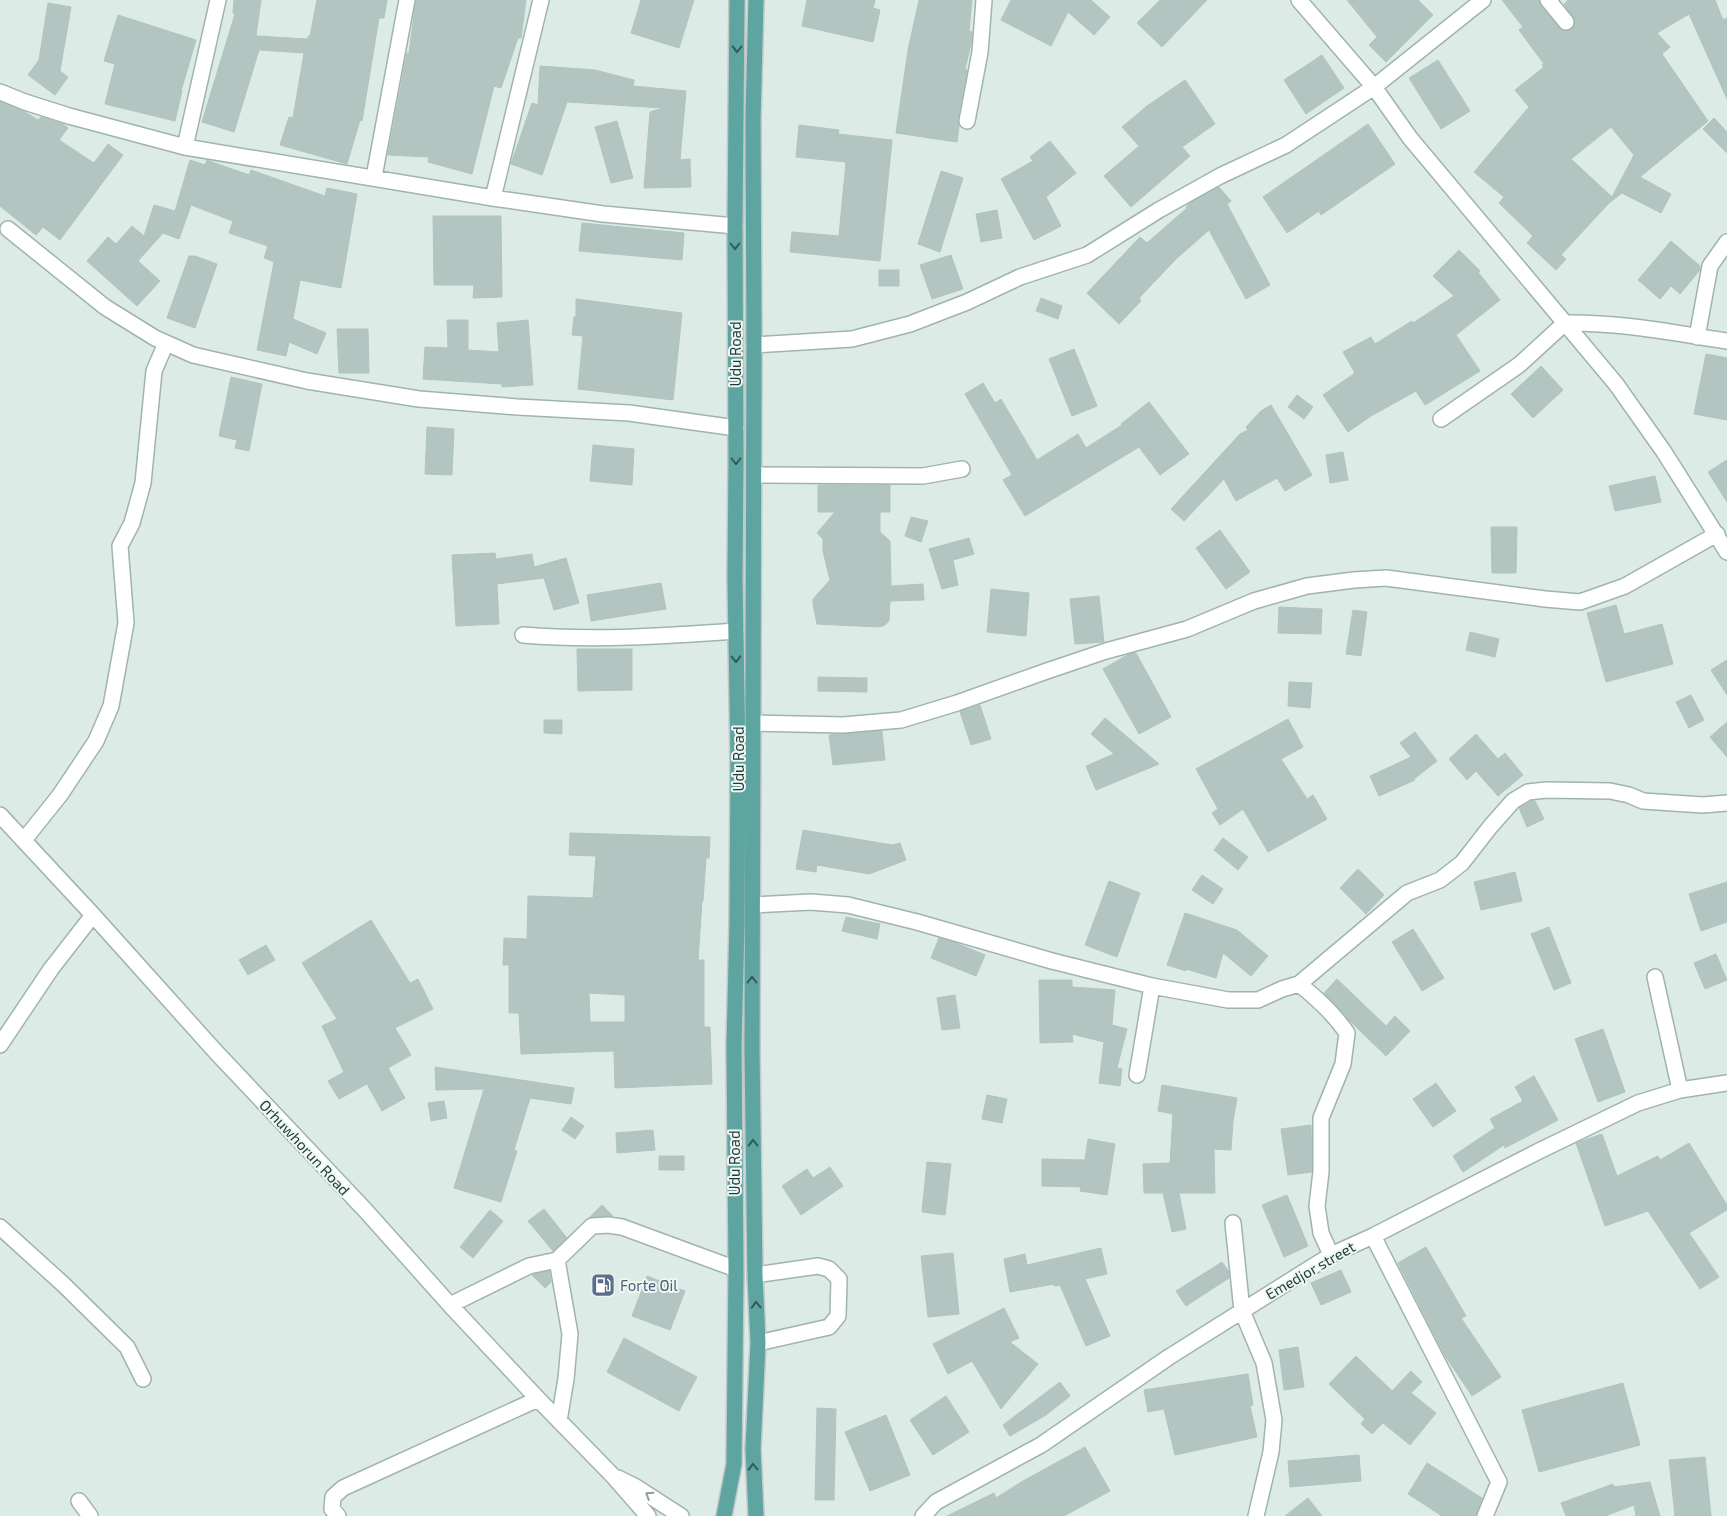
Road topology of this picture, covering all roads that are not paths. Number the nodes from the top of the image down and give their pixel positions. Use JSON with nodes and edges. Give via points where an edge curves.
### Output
{"nodes":[{"id":1,"x":218,"y":0,"type":"edge"},
{"id":2,"x":407,"y":0,"type":"edge"},
{"id":3,"x":541,"y":0,"type":"edge"},
{"id":4,"x":737,"y":0,"type":"edge"},
{"id":5,"x":756,"y":0,"type":"edge"},
{"id":6,"x":984,"y":0,"type":"edge"},
{"id":7,"x":1299,"y":0,"type":"edge"},
{"id":8,"x":1481,"y":0,"type":"edge"},
{"id":9,"x":1548,"y":0,"type":"edge"},
{"id":10,"x":1566,"y":22,"type":"dead end"},
{"id":11,"x":1374,"y":87,"type":"junction"},
{"id":12,"x":0,"y":92,"type":"edge"},
{"id":13,"x":967,"y":121,"type":"dead end"},
{"id":14,"x":184,"y":147,"type":"junction"},
{"id":15,"x":374,"y":178,"type":"junction"},
{"id":16,"x":493,"y":198,"type":"junction"},
{"id":17,"x":735,"y":226,"type":"junction"},
{"id":18,"x":8,"y":229,"type":"dead end"},
{"id":19,"x":1727,"y":242,"type":"edge"},
{"id":20,"x":1565,"y":323,"type":"junction"},
{"id":21,"x":1697,"y":337,"type":"junction"},
{"id":22,"x":1727,"y":341,"type":"edge"},
{"id":23,"x":166,"y":343,"type":"junction"},
{"id":24,"x":754,"y":345,"type":"junction"},
{"id":25,"x":1441,"y":418,"type":"dead end"},
{"id":26,"x":736,"y":428,"type":"junction"},
{"id":27,"x":962,"y":469,"type":"dead end"},
{"id":28,"x":754,"y":475,"type":"junction"},
{"id":29,"x":1716,"y":534,"type":"junction"},
{"id":30,"x":1727,"y":552,"type":"edge"},
{"id":31,"x":736,"y":632,"type":"junction"},
{"id":32,"x":523,"y":635,"type":"dead end"},
{"id":33,"x":753,"y":723,"type":"junction"},
{"id":34,"x":1727,"y":803,"type":"edge"},
{"id":35,"x":0,"y":815,"type":"edge"},
{"id":36,"x":24,"y":840,"type":"junction"},
{"id":37,"x":752,"y":905,"type":"junction"},
{"id":38,"x":93,"y":915,"type":"junction"},
{"id":39,"x":1655,"y":977,"type":"dead end"},
{"id":40,"x":1299,"y":984,"type":"junction"},
{"id":41,"x":1152,"y":986,"type":"junction"},
{"id":42,"x":0,"y":1045,"type":"edge"},
{"id":43,"x":1138,"y":1075,"type":"dead end"},
{"id":44,"x":1727,"y":1083,"type":"edge"},
{"id":45,"x":1680,"y":1090,"type":"junction"},
{"id":46,"x":1233,"y":1223,"type":"dead end"},
{"id":47,"x":0,"y":1227,"type":"edge"},
{"id":48,"x":1373,"y":1236,"type":"junction"},
{"id":49,"x":1330,"y":1255,"type":"junction"},
{"id":50,"x":557,"y":1260,"type":"junction"},
{"id":51,"x":736,"y":1269,"type":"junction"},
{"id":52,"x":755,"y":1275,"type":"junction"},
{"id":53,"x":450,"y":1305,"type":"junction"},
{"id":54,"x":1242,"y":1311,"type":"junction"},
{"id":55,"x":758,"y":1343,"type":"junction"},
{"id":56,"x":143,"y":1379,"type":"dead end"},
{"id":57,"x":538,"y":1400,"type":"junction"},
{"id":58,"x":559,"y":1421,"type":"junction"},
{"id":59,"x":614,"y":1477,"type":"junction"},
{"id":60,"x":79,"y":1501,"type":"dead end"},
{"id":61,"x":939,"y":1509,"type":"edge"},
{"id":62,"x":90,"y":1516,"type":"edge"},
{"id":63,"x":338,"y":1516,"type":"edge"},
{"id":64,"x":648,"y":1516,"type":"edge"},
{"id":65,"x":681,"y":1516,"type":"edge"},
{"id":66,"x":724,"y":1516,"type":"edge"},
{"id":67,"x":756,"y":1516,"type":"edge"},
{"id":68,"x":923,"y":1516,"type":"edge"},
{"id":69,"x":1256,"y":1516,"type":"edge"},
{"id":70,"x":1485,"y":1516,"type":"edge"}],
"edges":[{"from":1,"to":14,"type":"street"},
{"from":2,"to":15,"type":"street"},
{"from":3,"to":16,"type":"street"},
{"from":4,"to":17,"type":"main road","name":"Udu Road","one_way":true},
{"from":5,"to":24,"type":"main road","name":"Udu Road"},
{"from":6,"to":13,"type":"street","via":[[980,52]]},
{"from":7,"to":11,"type":"street"},
{"from":8,"to":11,"type":"street"},
{"from":9,"to":10,"type":"street"},
{"from":11,"to":20,"type":"street","via":[[1410,138]]},
{"from":11,"to":24,"type":"street","via":[[1286,145],[1220,176],[1087,255],[1020,277],[910,324],[852,339]]},
{"from":12,"to":14,"type":"street","via":[[69,116]]},
{"from":14,"to":15,"type":"street"},
{"from":15,"to":16,"type":"street"},
{"from":16,"to":17,"type":"street","via":[[603,214]]},
{"from":17,"to":26,"type":"main road","name":"Udu Road","one_way":true},
{"from":18,"to":23,"type":"street","via":[[105,307]]},
{"from":19,"to":21,"type":"street","via":[[1710,266]]},
{"from":20,"to":21,"type":"street","via":[[1596,322]]},
{"from":20,"to":25,"type":"street","via":[[1519,364]]},
{"from":20,"to":29,"type":"street","via":[[1616,384]]},
{"from":21,"to":22,"type":"street"},
{"from":23,"to":26,"type":"street","via":[[193,355],[307,382],[419,399],[629,413]]},
{"from":23,"to":36,"type":"street","via":[[154,371],[143,483],[132,523],[120,546],[126,622],[111,706],[91,749]]},
{"from":24,"to":28,"type":"main road","name":"Udu Road"},
{"from":26,"to":31,"type":"main road","name":"Udu Road","one_way":true},
{"from":27,"to":28,"type":"street","via":[[923,476]]},
{"from":28,"to":33,"type":"main road","name":"Udu Road"},
{"from":29,"to":30,"type":"street"},
{"from":29,"to":33,"type":"street","via":[[1625,586],[1580,602],[1386,578],[1307,586],[1254,601],[1186,629],[1106,651],[901,720],[843,725]]},
{"from":31,"to":32,"type":"street","via":[[644,637]]},
{"from":31,"to":51,"type":"main road","name":"Udu Road","one_way":true},
{"from":33,"to":37,"type":"main road","name":"Udu Road"},
{"from":34,"to":40,"type":"street","via":[[1703,805],[1643,801],[1610,791],[1528,792],[1513,801],[1462,863],[1440,880],[1407,893]]},
{"from":35,"to":36,"type":"street","name":"Orhuwhorun Road"},
{"from":36,"to":38,"type":"street","name":"Orhuwhorun Road"},
{"from":37,"to":41,"type":"street","via":[[811,902],[848,905]]},
{"from":52,"to":37,"type":"main road","name":"Udu Road","one_way":true},
{"from":38,"to":42,"type":"street","via":[[51,969]]},
{"from":38,"to":53,"type":"street","name":"Orhuwhorun Road"},
{"from":39,"to":45,"type":"street"},
{"from":40,"to":41,"type":"street","via":[[1258,1000],[1228,1000]]},
{"from":40,"to":49,"type":"street","via":[[1338,1020],[1347,1033],[1343,1064],[1321,1118],[1317,1206],[1321,1233]]},
{"from":41,"to":43,"type":"street"},
{"from":44,"to":45,"type":"street","name":"Emedjor street"},
{"from":45,"to":48,"type":"street","name":"Emedjor street","via":[[1629,1108]]},
{"from":46,"to":54,"type":"street"},
{"from":47,"to":56,"type":"street","via":[[127,1348]]},
{"from":48,"to":49,"type":"street","name":"Emedjor street"},
{"from":48,"to":70,"type":"street","via":[[1499,1482]]},
{"from":49,"to":54,"type":"street","name":"Emedjor street"},
{"from":50,"to":51,"type":"street","via":[[592,1226],[608,1225],[622,1227]]},
{"from":50,"to":53,"type":"street","via":[[529,1266]]},
{"from":50,"to":58,"type":"street","via":[[570,1334]]},
{"from":51,"to":66,"type":"main road","name":"Udu Road","via":[[734,1464]]},
{"from":55,"to":52,"type":"main road","name":"Udu Road","one_way":true},
{"from":52,"to":55,"type":"street","via":[[818,1266],[829,1269],[839,1280],[838,1316],[829,1327]]},
{"from":53,"to":57,"type":"street","name":"Orhuwhorun Road"},
{"from":54,"to":61,"type":"street","name":"Emedjor street"},
{"from":54,"to":69,"type":"street","via":[[1264,1363],[1274,1420],[1271,1452]]},
{"from":67,"to":55,"type":"main road","name":"Udu Road","one_way":true,"via":[[753,1449]]},
{"from":57,"to":58,"type":"street","name":"Orhuwhorun Road"},
{"from":57,"to":63,"type":"street","via":[[343,1488],[333,1497],[332,1509]]},
{"from":58,"to":59,"type":"street","name":"Orhuwhorun Road"},
{"from":59,"to":64,"type":"street","name":"Orhuwhorun Road"},
{"from":65,"to":59,"type":"street","name":"Orhuwhorun Road","one_way":true},
{"from":60,"to":62,"type":"street"},
{"from":61,"to":68,"type":"street","name":"Emedjor street"}]}
